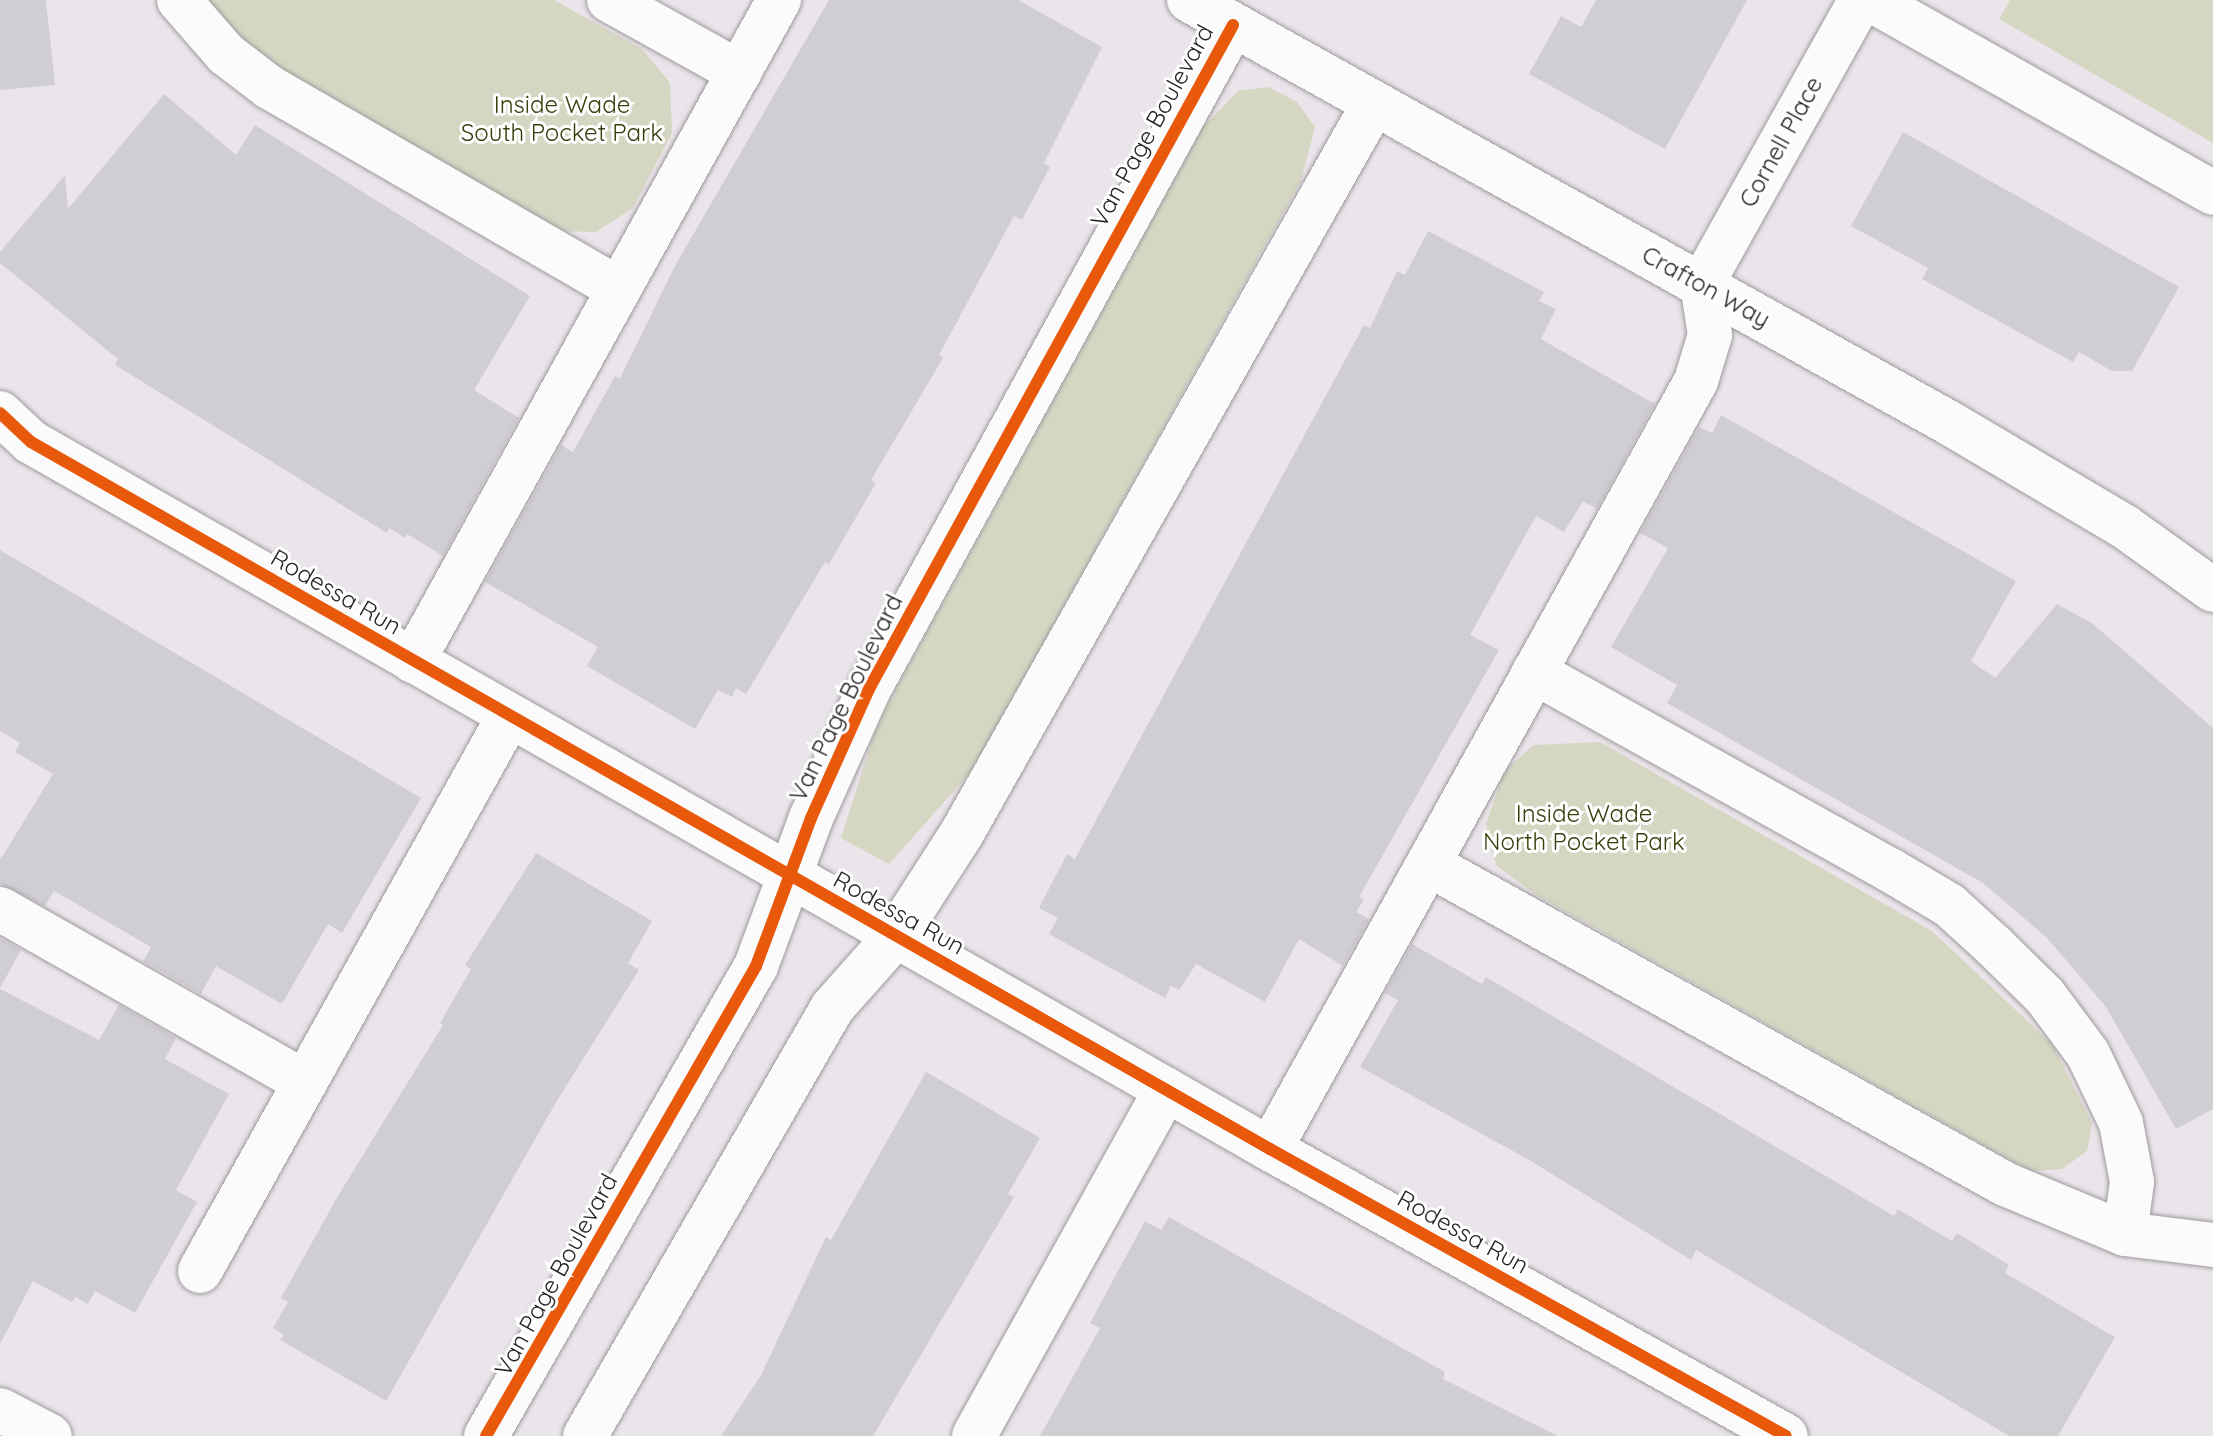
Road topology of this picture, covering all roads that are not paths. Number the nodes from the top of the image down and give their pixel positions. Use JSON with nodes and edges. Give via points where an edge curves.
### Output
{"nodes":[{"id":1,"x":179,"y":0,"type":"edge"},
{"id":2,"x":609,"y":0,"type":"edge"},
{"id":3,"x":779,"y":0,"type":"edge"},
{"id":4,"x":1189,"y":0,"type":"edge"},
{"id":5,"x":1861,"y":0,"type":"edge"},
{"id":6,"x":1871,"y":0,"type":"edge"},
{"id":7,"x":1233,"y":25,"type":"junction"},
{"id":8,"x":739,"y":72,"type":"junction"},
{"id":9,"x":1373,"y":105,"type":"junction"},
{"id":10,"x":2213,"y":193,"type":"edge"},
{"id":11,"x":1702,"y":284,"type":"junction"},
{"id":12,"x":619,"y":289,"type":"junction"},
{"id":13,"x":0,"y":413,"type":"edge"},
{"id":14,"x":2213,"y":590,"type":"edge"},
{"id":15,"x":413,"y":661,"type":"junction"},
{"id":16,"x":1534,"y":672,"type":"junction"},
{"id":17,"x":509,"y":716,"type":"junction"},
{"id":18,"x":1428,"y":864,"type":"junction"},
{"id":19,"x":789,"y":876,"type":"junction"},
{"id":20,"x":0,"y":909,"type":"edge"},
{"id":21,"x":895,"y":937,"type":"junction"},
{"id":22,"x":305,"y":1082,"type":"junction"},
{"id":23,"x":1166,"y":1090,"type":"junction"},
{"id":24,"x":1270,"y":1149,"type":"junction"},
{"id":25,"x":2125,"y":1234,"type":"junction"},
{"id":26,"x":2213,"y":1245,"type":"edge"},
{"id":27,"x":200,"y":1271,"type":"dead end"},
{"id":28,"x":0,"y":1410,"type":"edge"},
{"id":29,"x":50,"y":1436,"type":"edge"},
{"id":30,"x":486,"y":1436,"type":"edge"},
{"id":31,"x":585,"y":1436,"type":"edge"},
{"id":32,"x":974,"y":1436,"type":"edge"},
{"id":33,"x":1786,"y":1436,"type":"edge"}],
"edges":[{"from":1,"to":12,"type":"street","via":[[226,54],[269,87]]},
{"from":2,"to":8,"type":"street"},
{"from":3,"to":8,"type":"street"},
{"from":4,"to":7,"type":"street","name":"Crafton Way"},
{"from":5,"to":11,"type":"street","name":"Cornell Place"},
{"from":6,"to":10,"type":"street"},
{"from":7,"to":9,"type":"street","name":"Crafton Way"},
{"from":7,"to":19,"type":"street","name":"Van Page Boulevard","via":[[870,687]]},
{"from":8,"to":12,"type":"street"},
{"from":9,"to":11,"type":"street","name":"Crafton Way"},
{"from":9,"to":21,"type":"street","via":[[962,833]]},
{"from":11,"to":14,"type":"street","name":"Crafton Way","via":[[2125,527]]},
{"from":11,"to":16,"type":"street","via":[[1710,335],[1696,381]]},
{"from":12,"to":15,"type":"street"},
{"from":13,"to":15,"type":"street","name":"Rodessa Run","via":[[31,442]]},
{"from":15,"to":17,"type":"street","name":"Rodessa Run"},
{"from":16,"to":18,"type":"street"},
{"from":16,"to":25,"type":"street","via":[[1949,905],[1994,946],[2045,996],[2088,1054],[2121,1123],[2132,1182]]},
{"from":17,"to":19,"type":"street","name":"Rodessa Run"},
{"from":17,"to":22,"type":"street"},
{"from":18,"to":24,"type":"street"},
{"from":18,"to":25,"type":"street","via":[[2005,1184]]},
{"from":19,"to":21,"type":"street","name":"Rodessa Run"},
{"from":19,"to":30,"type":"street","name":"Van Page Boulevard","via":[[756,966]]},
{"from":20,"to":22,"type":"street"},
{"from":21,"to":23,"type":"street","name":"Rodessa Run"},
{"from":21,"to":31,"type":"street","via":[[832,1008]]},
{"from":22,"to":27,"type":"street"},
{"from":23,"to":24,"type":"street","name":"Rodessa Run"},
{"from":23,"to":32,"type":"street"},
{"from":24,"to":33,"type":"street","name":"Rodessa Run"},
{"from":25,"to":26,"type":"street"},
{"from":28,"to":29,"type":"street"}]}
